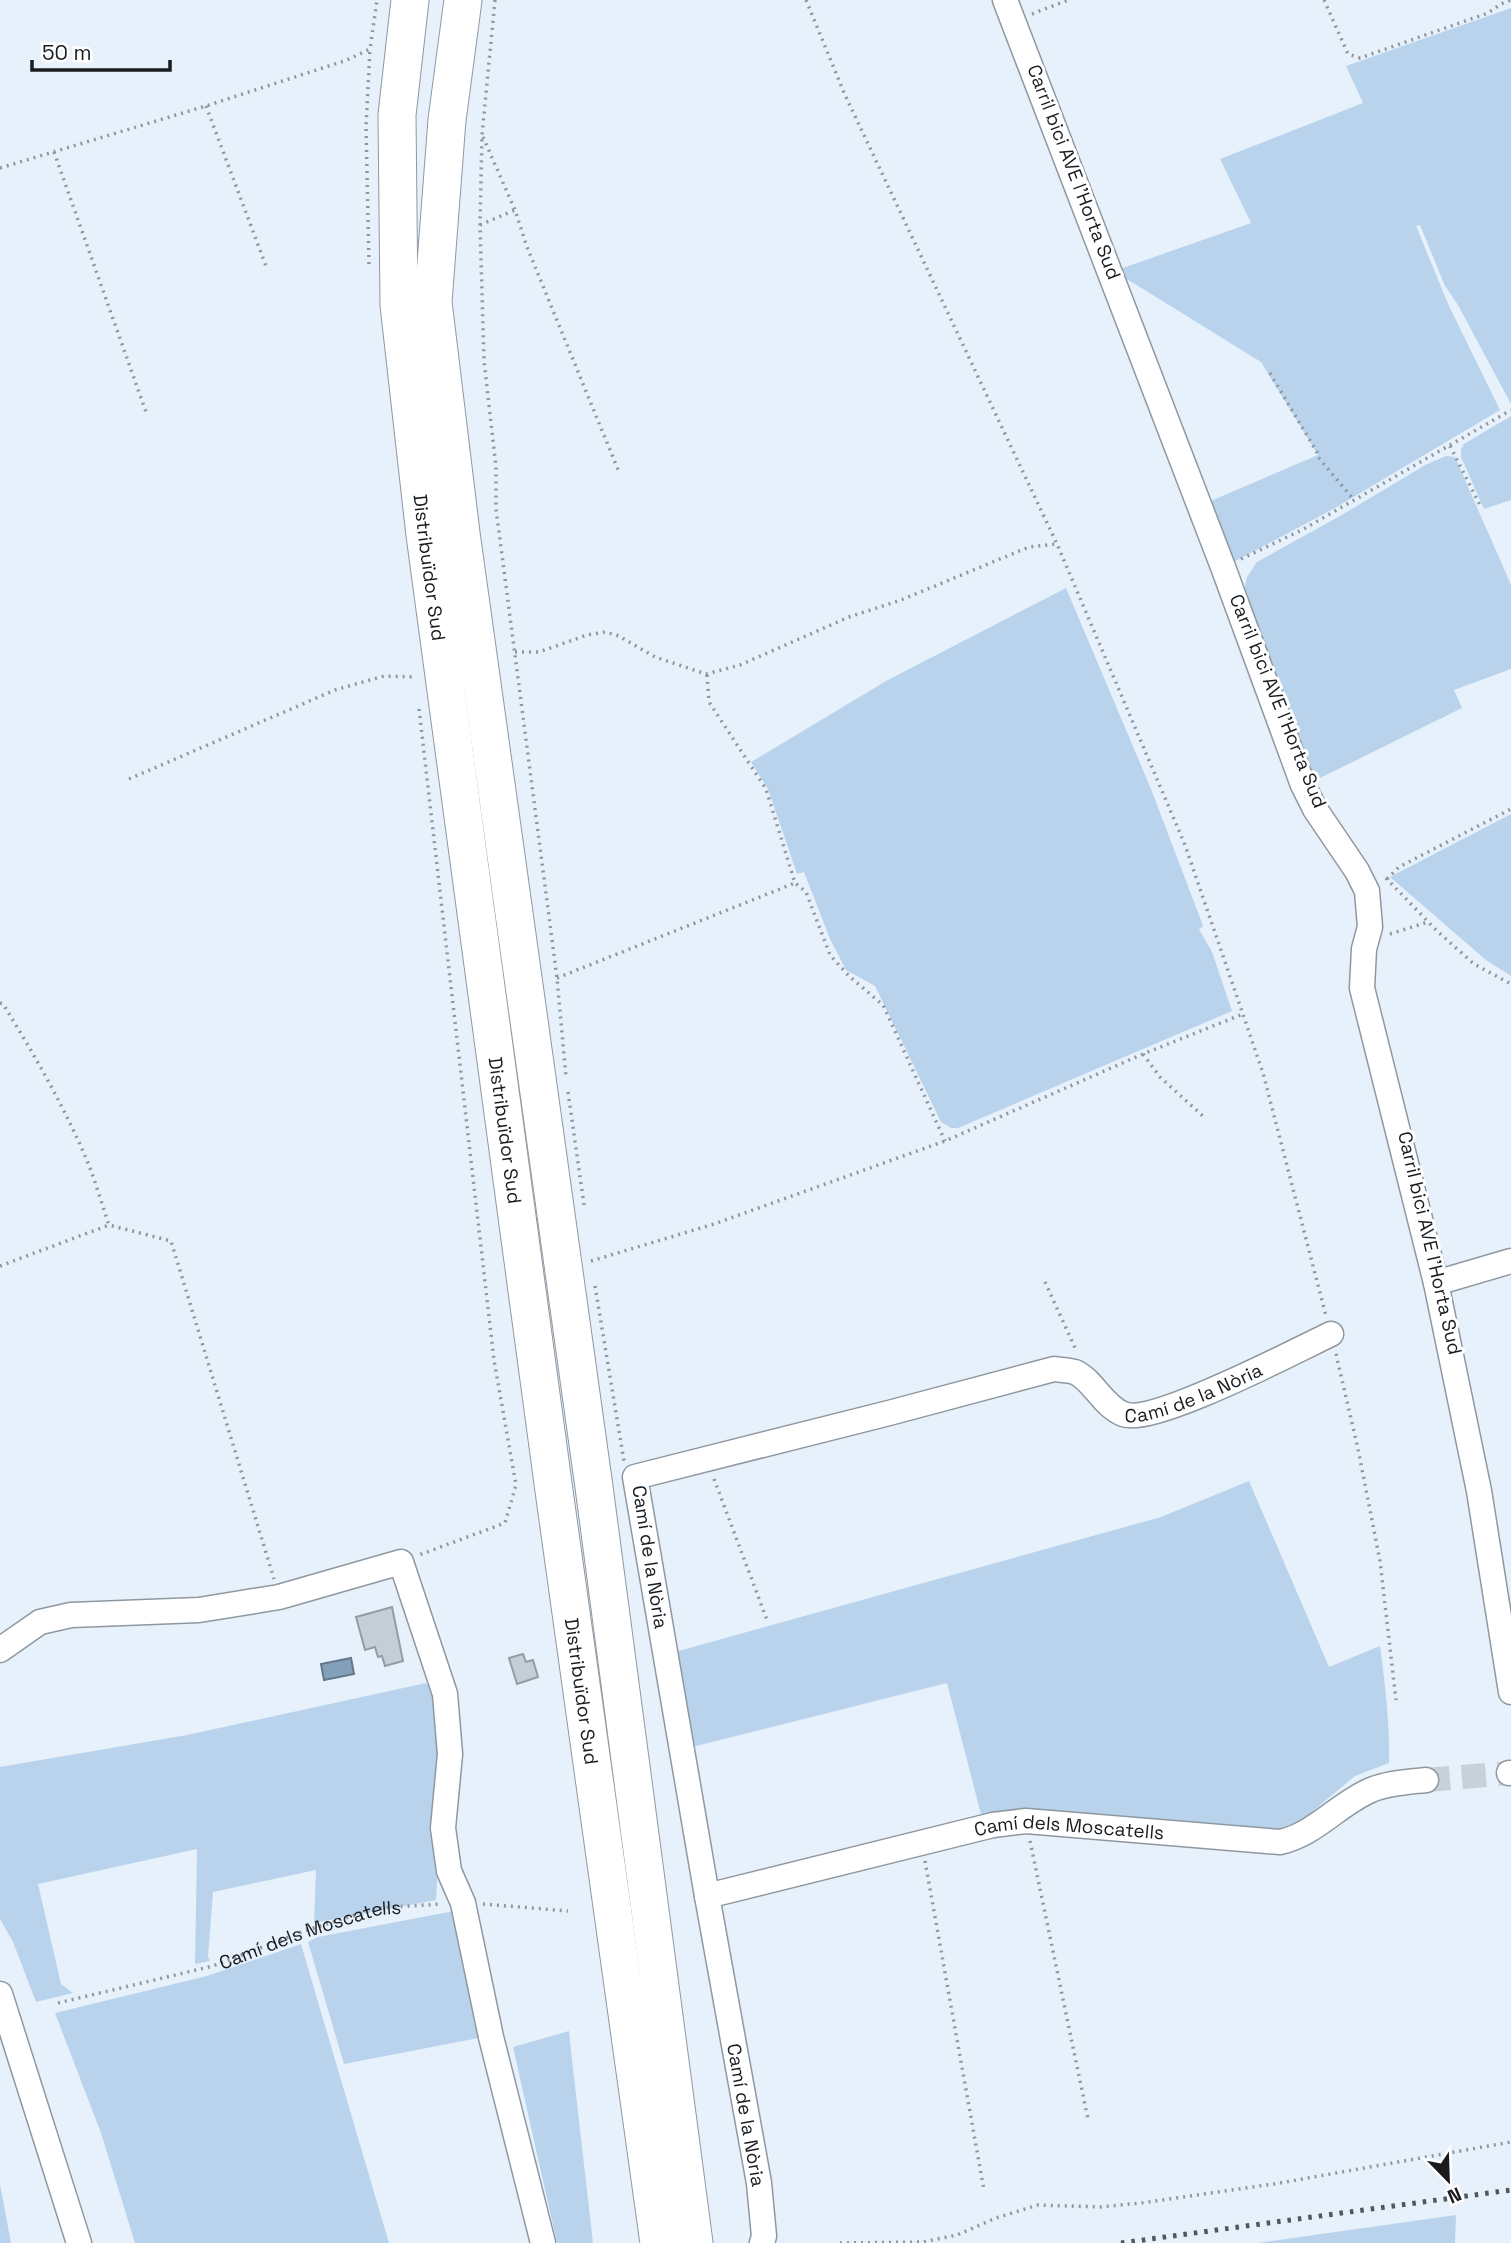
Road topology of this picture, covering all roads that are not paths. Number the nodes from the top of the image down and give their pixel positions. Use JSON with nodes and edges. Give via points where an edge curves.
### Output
{"nodes":[{"id":1,"x":463,"y":0,"type":"edge"},
{"id":2,"x":398,"y":4,"type":"edge"},
{"id":3,"x":1009,"y":11,"type":"edge"},
{"id":4,"x":1511,"y":1261,"type":"edge"},
{"id":5,"x":1436,"y":1283,"type":"junction"},
{"id":6,"x":1331,"y":1334,"type":"road end"},
{"id":7,"x":0,"y":1650,"type":"edge"},
{"id":8,"x":1511,"y":1692,"type":"edge"},
{"id":9,"x":1426,"y":1780,"type":"tunnel mouth"},
{"id":10,"x":706,"y":1896,"type":"junction"},
{"id":11,"x":657,"y":1965,"type":"junction"},
{"id":12,"x":625,"y":1993,"type":"junction"},
{"id":13,"x":0,"y":1994,"type":"edge"},
{"id":14,"x":79,"y":2243,"type":"edge"},
{"id":15,"x":543,"y":2243,"type":"edge"},
{"id":16,"x":642,"y":2243,"type":"edge"},
{"id":17,"x":659,"y":2243,"type":"edge"},
{"id":18,"x":694,"y":2243,"type":"edge"},
{"id":19,"x":708,"y":2243,"type":"edge"},
{"id":20,"x":762,"y":2243,"type":"edge"}],
"edges":[{"from":1,"to":11,"type":"highway","name":"Distribuïdor Sud","via":[[447,120],[433,302]]},
{"from":2,"to":12,"type":"highway","name":"Distribuïdor Sud","via":[[399,305],[427,549]]},
{"from":3,"to":5,"type":"street","via":[[1303,785],[1367,891],[1370,927],[1362,988]]},
{"from":4,"to":5,"type":"street"},
{"from":5,"to":8,"type":"street","via":[[1479,1491]]},
{"from":6,"to":10,"type":"street","name":"Camí de la Nòria","via":[[1206,1393],[1145,1413],[1125,1415],[1076,1373],[1054,1369],[635,1477]]},
{"from":7,"to":15,"type":"street","via":[[40,1622],[71,1615],[199,1610],[279,1597],[401,1562],[445,1694],[450,1754],[443,1828],[449,1871],[463,1903]]},
{"from":9,"to":10,"type":"street","name":"Camí dels Moscatells","via":[[1370,1790],[1297,1838],[1280,1842],[1026,1821],[993,1825]]},
{"from":10,"to":20,"type":"street","name":"Camí de la Nòria","via":[[759,2183]]},
{"from":11,"to":18,"type":"highway","name":"Distribuïdor Sud"},
{"from":11,"to":19,"type":"highway","via":[[682,2074]]},
{"from":12,"to":16,"type":"highway","via":[[622,2091]]},
{"from":12,"to":17,"type":"highway","name":"Distribuïdor Sud"},
{"from":13,"to":14,"type":"street"}]}
